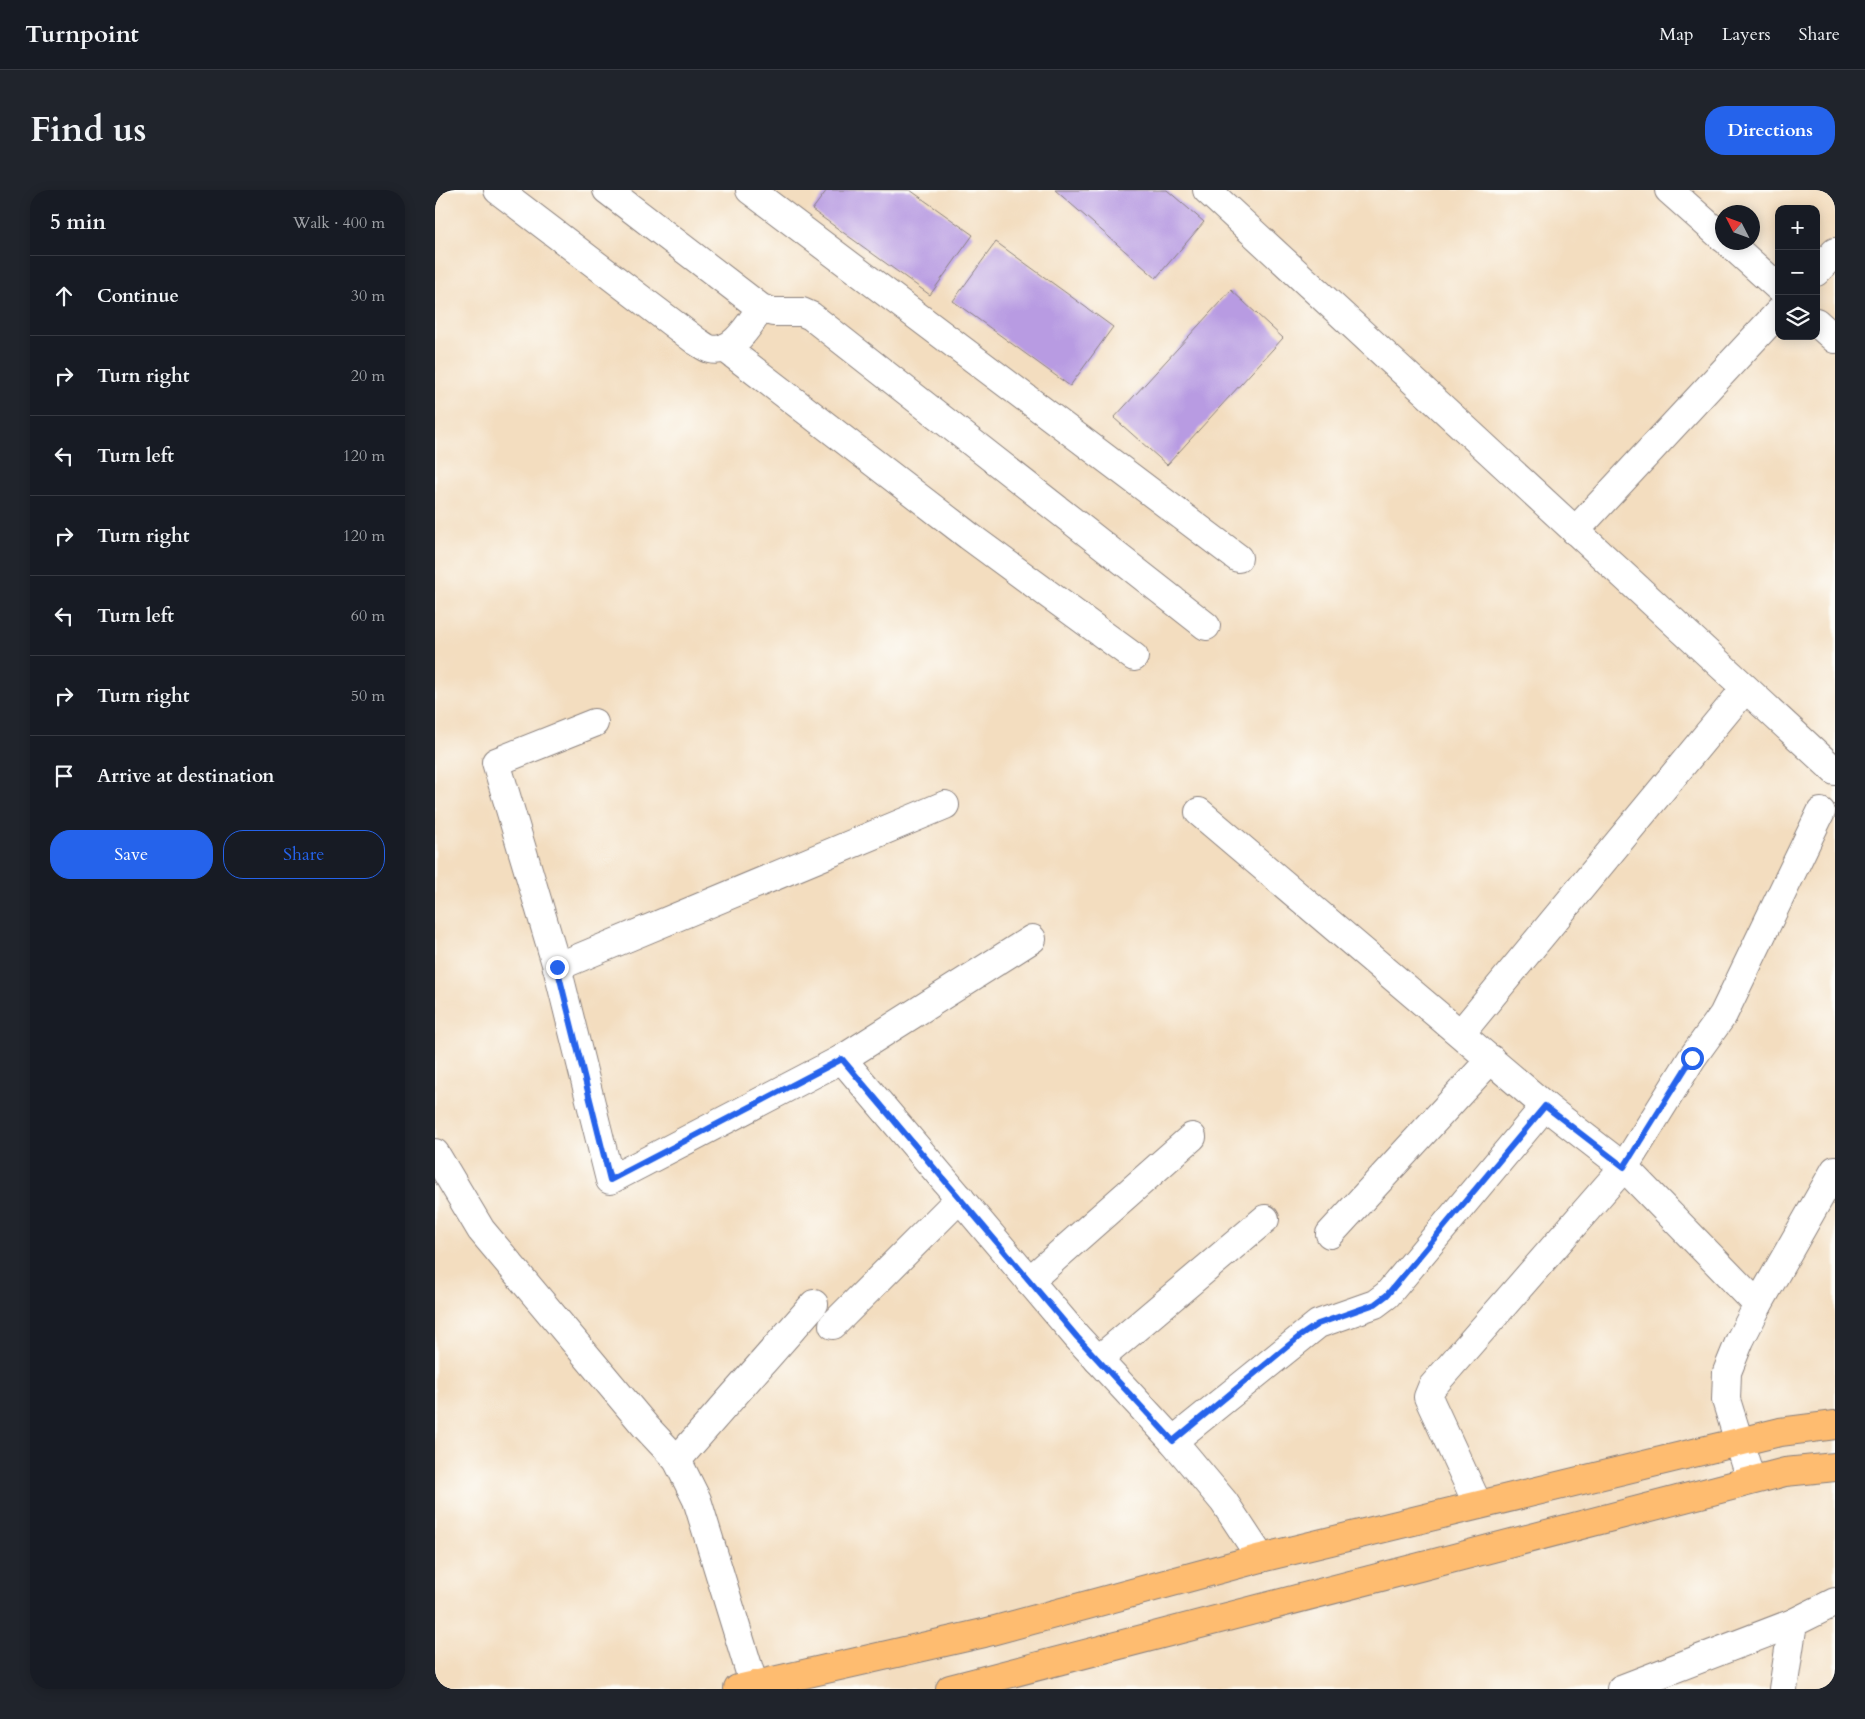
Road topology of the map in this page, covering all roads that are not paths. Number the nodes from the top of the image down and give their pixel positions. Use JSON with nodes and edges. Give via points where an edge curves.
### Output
{"nodes":[{"id":1,"x":498,"y":190,"type":"edge"},
{"id":2,"x":607,"y":190,"type":"edge"},
{"id":3,"x":750,"y":190,"type":"edge"},
{"id":4,"x":1207,"y":190,"type":"edge"},
{"id":5,"x":1669,"y":190,"type":"edge"},
{"id":6,"x":1715,"y":231,"type":"edge"},
{"id":7,"x":1736,"y":250,"type":"edge"},
{"id":8,"x":1835,"y":252,"type":"edge"},
{"id":9,"x":1820,"y":268,"type":"edge"},
{"id":10,"x":1775,"y":284,"type":"edge"},
{"id":11,"x":761,"y":308,"type":"junction"},
{"id":12,"x":1775,"y":316,"type":"edge"},
{"id":13,"x":1820,"y":326,"type":"edge"},
{"id":14,"x":1835,"y":339,"type":"edge"},
{"id":15,"x":725,"y":348,"type":"junction"},
{"id":16,"x":1575,"y":531,"type":"junction"},
{"id":17,"x":1239,"y":558,"type":"dead end"},
{"id":18,"x":1206,"y":626,"type":"dead end"},
{"id":19,"x":1134,"y":658,"type":"dead end"},
{"id":20,"x":1745,"y":689,"type":"junction"},
{"id":21,"x":594,"y":722,"type":"dead end"},
{"id":22,"x":1835,"y":770,"type":"edge"},
{"id":23,"x":945,"y":805,"type":"dead end"},
{"id":24,"x":1199,"y":812,"type":"dead end"},
{"id":25,"x":1821,"y":812,"type":"dead end"},
{"id":26,"x":1032,"y":939,"type":"dead end"},
{"id":27,"x":557,"y":967,"type":"junction"},
{"id":28,"x":1461,"y":1033,"type":"junction"},
{"id":29,"x":842,"y":1059,"type":"junction"},
{"id":30,"x":1491,"y":1059,"type":"junction"},
{"id":31,"x":1545,"y":1106,"type":"junction"},
{"id":32,"x":1191,"y":1137,"type":"dead end"},
{"id":33,"x":435,"y":1153,"type":"edge"},
{"id":34,"x":1624,"y":1167,"type":"junction"},
{"id":35,"x":1835,"y":1170,"type":"edge"},
{"id":36,"x":960,"y":1198,"type":"junction"},
{"id":37,"x":1827,"y":1200,"type":"edge"},
{"id":38,"x":1265,"y":1219,"type":"dead end"},
{"id":39,"x":1330,"y":1234,"type":"dead end"},
{"id":40,"x":1029,"y":1281,"type":"junction"},
{"id":41,"x":814,"y":1304,"type":"dead end"},
{"id":42,"x":1758,"y":1305,"type":"junction"},
{"id":43,"x":833,"y":1325,"type":"dead end"},
{"id":44,"x":1099,"y":1360,"type":"junction"},
{"id":45,"x":1835,"y":1425,"type":"edge"},
{"id":46,"x":1173,"y":1441,"type":"junction"},
{"id":47,"x":1738,"y":1442,"type":"junction"},
{"id":48,"x":677,"y":1460,"type":"junction"},
{"id":49,"x":1835,"y":1470,"type":"edge"},
{"id":50,"x":1751,"y":1480,"type":"junction"},
{"id":51,"x":1478,"y":1505,"type":"junction"},
{"id":52,"x":1261,"y":1558,"type":"junction"},
{"id":53,"x":1835,"y":1602,"type":"edge"},
{"id":54,"x":1793,"y":1623,"type":"junction"},
{"id":55,"x":749,"y":1688,"type":"edge"},
{"id":56,"x":950,"y":1689,"type":"edge"},
{"id":57,"x":1621,"y":1689,"type":"edge"},
{"id":58,"x":1783,"y":1689,"type":"edge"}],
"edges":[{"from":1,"to":15,"type":"street","via":[[697,341],[711,350]]},
{"from":2,"to":11,"type":"street"},
{"from":3,"to":17,"type":"street"},
{"from":4,"to":16,"type":"street"},
{"from":5,"to":6,"type":"street"},
{"from":7,"to":10,"type":"street"},
{"from":8,"to":9,"type":"street"},
{"from":11,"to":15,"type":"street","via":[[736,340]]},
{"from":11,"to":18,"type":"street","via":[[773,312],[802,312],[811,316]]},
{"from":12,"to":16,"type":"street"},
{"from":13,"to":14,"type":"street"},
{"from":15,"to":19,"type":"street"},
{"from":16,"to":20,"type":"street"},
{"from":20,"to":22,"type":"street"},
{"from":20,"to":28,"type":"street"},
{"from":21,"to":27,"type":"street","via":[[496,762]]},
{"from":23,"to":27,"type":"street"},
{"from":24,"to":28,"type":"street"},
{"from":25,"to":34,"type":"street","via":[[1723,1015],[1692,1058]]},
{"from":26,"to":29,"type":"street"},
{"from":27,"to":29,"type":"street","via":[[610,1180]]},
{"from":28,"to":30,"type":"street"},
{"from":29,"to":36,"type":"street"},
{"from":30,"to":31,"type":"street"},
{"from":30,"to":39,"type":"street"},
{"from":31,"to":34,"type":"street"},
{"from":31,"to":46,"type":"street","via":[[1387,1295],[1375,1304],[1318,1324],[1300,1336]]},
{"from":32,"to":40,"type":"street"},
{"from":33,"to":48,"type":"street","via":[[481,1230]]},
{"from":34,"to":42,"type":"street"},
{"from":34,"to":51,"type":"street","via":[[1432,1387],[1428,1397]]},
{"from":35,"to":37,"type":"street"},
{"from":36,"to":40,"type":"street"},
{"from":36,"to":43,"type":"street"},
{"from":37,"to":42,"type":"street"},
{"from":38,"to":44,"type":"street"},
{"from":40,"to":44,"type":"street"},
{"from":41,"to":48,"type":"street"},
{"from":42,"to":47,"type":"street","via":[[1727,1372],[1726,1400]]},
{"from":44,"to":46,"type":"street"},
{"from":45,"to":47,"type":"main road","via":[[1780,1432]]},
{"from":46,"to":52,"type":"street","via":[[1224,1502]]},
{"from":47,"to":50,"type":"street"},
{"from":47,"to":51,"type":"main road"},
{"from":48,"to":55,"type":"street","via":[[697,1500]]},
{"from":49,"to":50,"type":"main road","via":[[1785,1472]]},
{"from":50,"to":56,"type":"main road"},
{"from":51,"to":52,"type":"main road"},
{"from":52,"to":55,"type":"main road","via":[[984,1634]]},
{"from":53,"to":54,"type":"street"},
{"from":54,"to":57,"type":"street"},
{"from":54,"to":58,"type":"street"}]}
